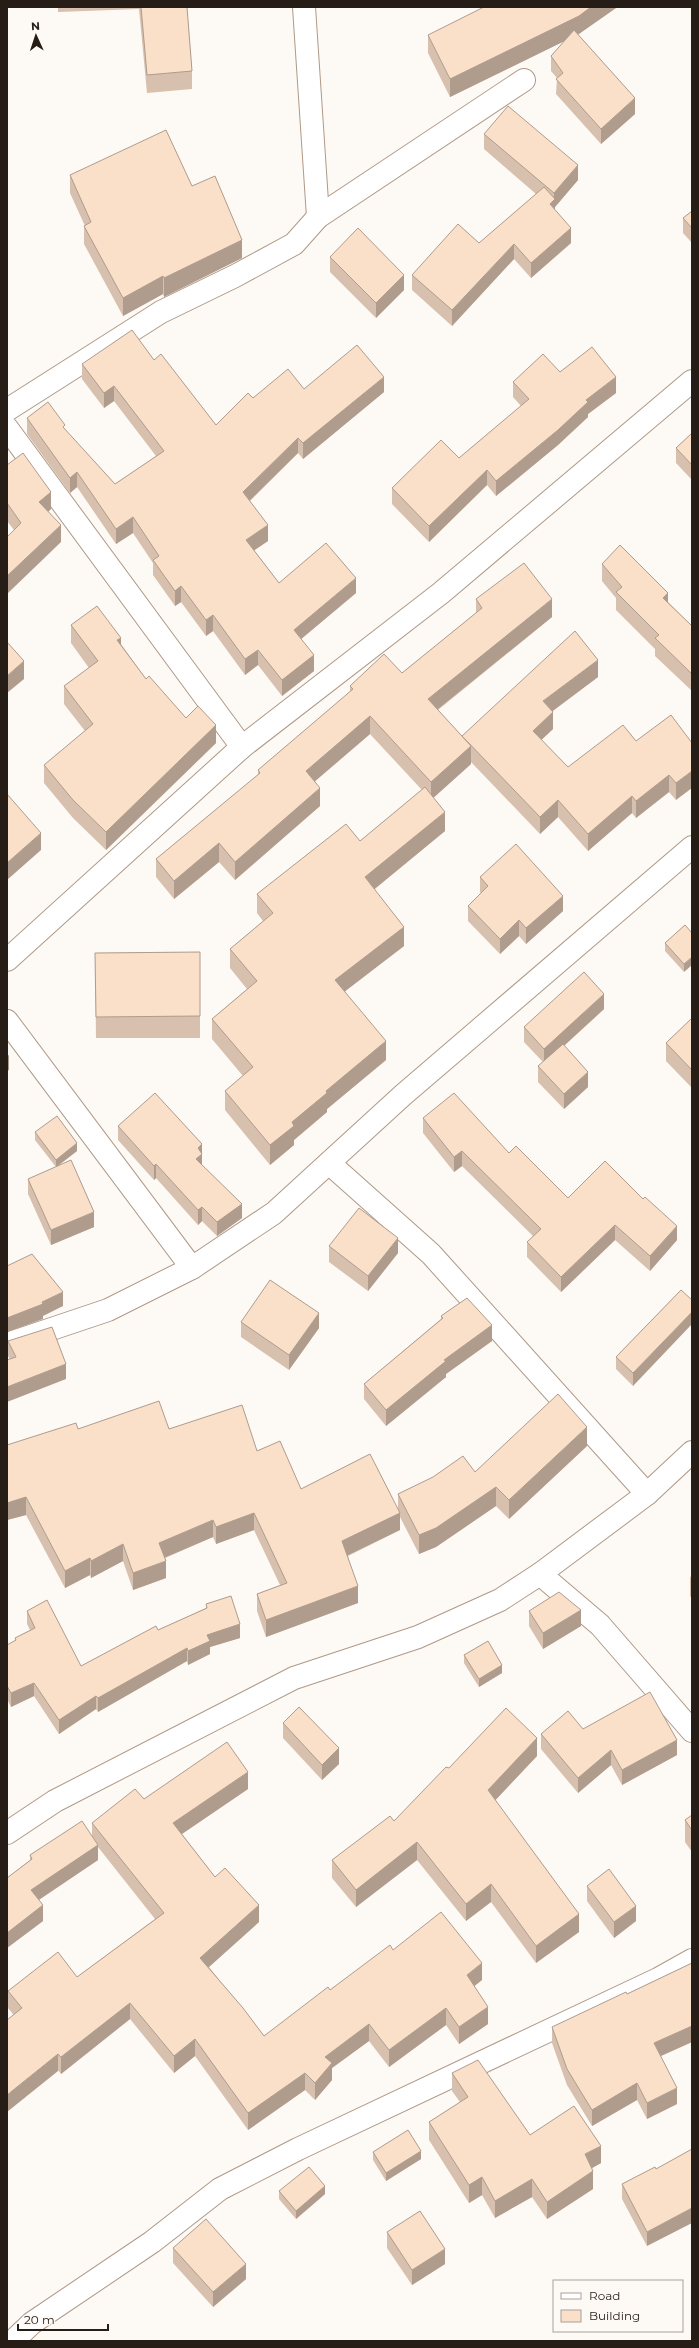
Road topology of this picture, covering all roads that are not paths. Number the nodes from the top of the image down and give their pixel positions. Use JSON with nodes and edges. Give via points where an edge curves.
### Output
{"nodes":[{"id":1,"x":304,"y":7,"type":"edge"},
{"id":2,"x":524,"y":80,"type":"dead end"},
{"id":3,"x":318,"y":217,"type":"junction"},
{"id":4,"x":692,"y":381,"type":"edge"},
{"id":5,"x":7,"y":410,"type":"edge"},
{"id":6,"x":7,"y":428,"type":"edge"},
{"id":7,"x":242,"y":747,"type":"junction"},
{"id":8,"x":692,"y":847,"type":"edge"},
{"id":9,"x":7,"y":960,"type":"edge"},
{"id":10,"x":7,"y":1021,"type":"edge"},
{"id":11,"x":329,"y":1163,"type":"junction"},
{"id":12,"x":192,"y":1268,"type":"junction"},
{"id":13,"x":7,"y":1344,"type":"edge"},
{"id":14,"x":692,"y":1452,"type":"edge"},
{"id":15,"x":647,"y":1494,"type":"junction"},
{"id":16,"x":540,"y":1574,"type":"junction"},
{"id":17,"x":692,"y":1731,"type":"edge"},
{"id":18,"x":7,"y":1833,"type":"edge"},
{"id":19,"x":692,"y":1960,"type":"edge"},
{"id":20,"x":13,"y":2341,"type":"edge"}],
"edges":[{"from":1,"to":3,"type":"street"},
{"from":2,"to":3,"type":"street"},
{"from":3,"to":5,"type":"street","via":[[294,244],[161,312]]},
{"from":4,"to":7,"type":"street","via":[[441,593]]},
{"from":6,"to":7,"type":"street"},
{"from":7,"to":9,"type":"street"},
{"from":8,"to":11,"type":"street","via":[[403,1095]]},
{"from":10,"to":12,"type":"street"},
{"from":11,"to":12,"type":"street","via":[[274,1213]]},
{"from":11,"to":15,"type":"street","via":[[431,1254]]},
{"from":12,"to":13,"type":"street","via":[[108,1310]]},
{"from":14,"to":15,"type":"street"},
{"from":15,"to":16,"type":"street"},
{"from":16,"to":17,"type":"street","via":[[600,1625]]},
{"from":16,"to":18,"type":"street","via":[[500,1600],[418,1637],[294,1678],[55,1801]]},
{"from":19,"to":20,"type":"street","via":[[658,1980],[298,2149],[220,2189],[152,2242],[32,2323]]}]}
